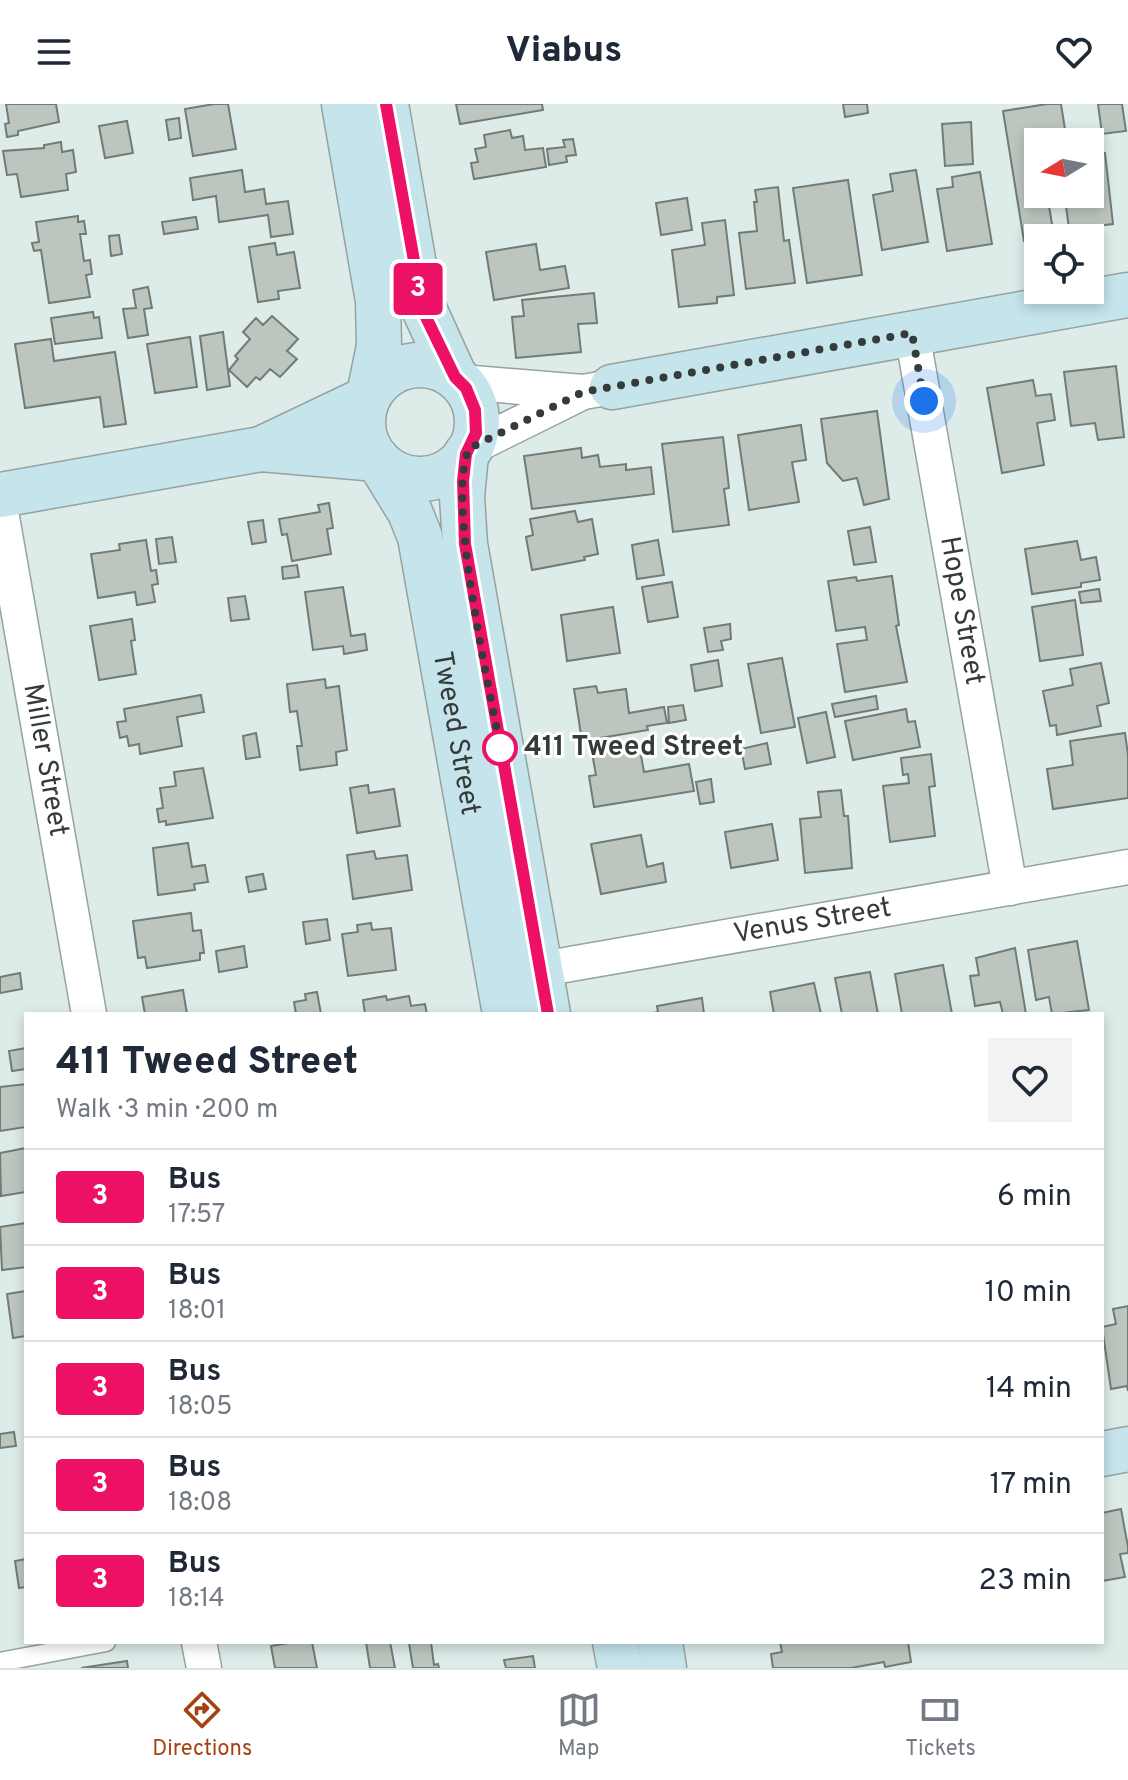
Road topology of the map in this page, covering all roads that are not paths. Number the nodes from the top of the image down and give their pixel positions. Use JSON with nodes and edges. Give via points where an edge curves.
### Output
{"nodes":[{"id":1,"x":344,"y":104,"type":"edge"},
{"id":2,"x":386,"y":104,"type":"edge"},
{"id":3,"x":1128,"y":295,"type":"edge"},
{"id":4,"x":912,"y":333,"type":"junction"},
{"id":5,"x":458,"y":380,"type":"junction"},
{"id":6,"x":598,"y":389,"type":"junction"},
{"id":7,"x":368,"y":396,"type":"junction"},
{"id":8,"x":261,"y":449,"type":"junction"},
{"id":9,"x":468,"y":451,"type":"junction"},
{"id":10,"x":379,"y":461,"type":"junction"},
{"id":11,"x":0,"y":495,"type":"edge"},
{"id":12,"x":0,"y":506,"type":"edge"},
{"id":13,"x":1128,"y":867,"type":"edge"},
{"id":14,"x":1010,"y":888,"type":"junction"},
{"id":15,"x":515,"y":987,"type":"edge"},
{"id":16,"x":89,"y":1012,"type":"edge"},
{"id":17,"x":546,"y":1012,"type":"edge"},
{"id":18,"x":1128,"y":1449,"type":"edge"},
{"id":19,"x":1104,"y":1454,"type":"edge"},
{"id":20,"x":95,"y":1644,"type":"edge"},
{"id":21,"x":199,"y":1644,"type":"edge"},
{"id":22,"x":615,"y":1644,"type":"edge"},
{"id":23,"x":660,"y":1644,"type":"edge"},
{"id":24,"x":0,"y":1662,"type":"edge"},
{"id":25,"x":204,"y":1668,"type":"edge"},
{"id":26,"x":620,"y":1668,"type":"edge"},
{"id":27,"x":664,"y":1668,"type":"edge"}],
"edges":[{"from":1,"to":7,"type":"main road","via":[[378,301],[379,346]]},
{"from":2,"to":5,"type":"main road","via":[[420,300]]},
{"from":3,"to":4,"type":"main road"},
{"from":4,"to":6,"type":"main road"},
{"from":4,"to":14,"type":"street","name":"Hope Street"},
{"from":5,"to":6,"type":"street"},
{"from":5,"to":7,"type":"main road","via":[[434,366],[411,365],[383,377]]},
{"from":5,"to":9,"type":"main road","via":[[475,410],[476,433]]},
{"from":6,"to":9,"type":"street"},
{"from":7,"to":8,"type":"main road"},
{"from":7,"to":10,"type":"main road","via":[[363,430]]},
{"from":8,"to":10,"type":"main road"},
{"from":8,"to":11,"type":"main road"},
{"from":9,"to":10,"type":"main road","via":[[449,471],[425,478],[401,476]]},
{"from":9,"to":15,"type":"main road","name":"Tweed Street","via":[[462,497],[465,544]]},
{"from":10,"to":15,"type":"main road","name":"Tweed Street","via":[[420,537]]},
{"from":12,"to":16,"type":"street","name":"Miller Street"},
{"from":13,"to":14,"type":"street","name":"Venus Street"},
{"from":14,"to":15,"type":"street","name":"Venus Street"},
{"from":15,"to":17,"type":"main road","name":"Tweed Street"},
{"from":18,"to":19,"type":"main road"},
{"from":20,"to":24,"type":"lane"},
{"from":21,"to":25,"type":"street"},
{"from":22,"to":26,"type":"main road"},
{"from":23,"to":27,"type":"main road"}]}
